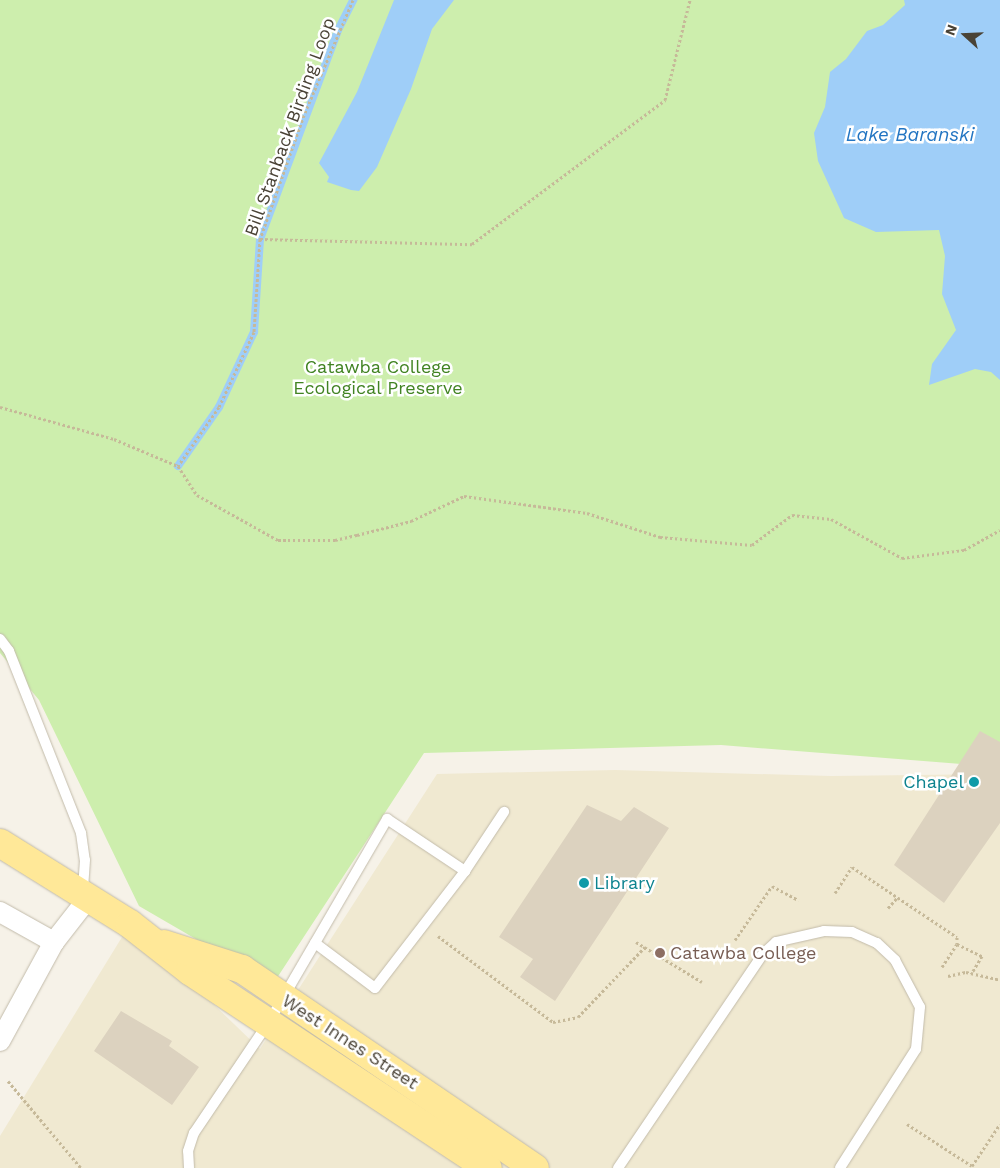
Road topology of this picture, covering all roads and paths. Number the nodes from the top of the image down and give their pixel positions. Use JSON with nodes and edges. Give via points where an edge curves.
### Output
{"nodes":[{"id":1,"x":353,"y":0,"type":"edge"},
{"id":2,"x":690,"y":0,"type":"edge"},
{"id":3,"x":260,"y":239,"type":"junction"},
{"id":4,"x":0,"y":407,"type":"edge"},
{"id":5,"x":178,"y":466,"type":"junction"},
{"id":6,"x":1000,"y":530,"type":"edge"},
{"id":7,"x":0,"y":639,"type":"edge"},
{"id":8,"x":504,"y":812,"type":"dead end"},
{"id":9,"x":0,"y":843,"type":"edge"},
{"id":10,"x":464,"y":871,"type":"junction"},
{"id":11,"x":835,"y":893,"type":"dead end"},
{"id":12,"x":86,"y":895,"type":"junction"},
{"id":13,"x":897,"y":898,"type":"junction"},
{"id":14,"x":798,"y":900,"type":"dead end"},
{"id":15,"x":888,"y":908,"type":"dead end"},
{"id":16,"x":0,"y":912,"type":"edge"},
{"id":17,"x":423,"y":926,"type":"junction"},
{"id":18,"x":735,"y":940,"type":"dead end"},
{"id":19,"x":54,"y":942,"type":"junction"},
{"id":20,"x":636,"y":942,"type":"dead end"},
{"id":21,"x":315,"y":943,"type":"junction"},
{"id":22,"x":957,"y":944,"type":"junction"},
{"id":23,"x":645,"y":947,"type":"junction"},
{"id":24,"x":942,"y":967,"type":"dead end"},
{"id":25,"x":971,"y":974,"type":"junction"},
{"id":26,"x":948,"y":976,"type":"dead end"},
{"id":27,"x":1000,"y":980,"type":"edge"},
{"id":28,"x":702,"y":982,"type":"dead end"},
{"id":29,"x":276,"y":1011,"type":"junction"},
{"id":30,"x":0,"y":1041,"type":"edge"},
{"id":31,"x":8,"y":1081,"type":"dead end"},
{"id":32,"x":907,"y":1124,"type":"dead end"},
{"id":33,"x":1000,"y":1124,"type":"edge"},
{"id":34,"x":971,"y":1167,"type":"edge"},
{"id":35,"x":81,"y":1168,"type":"edge"},
{"id":36,"x":189,"y":1168,"type":"edge"},
{"id":37,"x":488,"y":1168,"type":"edge"},
{"id":38,"x":535,"y":1168,"type":"edge"},
{"id":39,"x":618,"y":1168,"type":"edge"},
{"id":40,"x":840,"y":1168,"type":"edge"}],
"edges":[{"from":1,"to":3,"type":"path","name":"Bill Stanback Birding Loop","via":[[308,107]]},
{"from":2,"to":3,"type":"path","via":[[665,100],[472,244]]},
{"from":3,"to":5,"type":"path","name":"Bill Stanback Birding Loop","via":[[254,332],[219,407]]},
{"from":4,"to":5,"type":"path","via":[[114,439]]},
{"from":5,"to":6,"type":"path","via":[[197,495],[278,540],[335,540],[357,535],[411,521],[464,496],[587,513],[660,537],[752,545],[792,515],[831,519],[902,558],[964,550]]},
{"from":7,"to":12,"type":"lane","via":[[9,651],[81,833]]},
{"from":8,"to":10,"type":"lane"},
{"from":9,"to":12,"type":"main road","name":"West Innes Street"},
{"from":10,"to":17,"type":"lane"},
{"from":10,"to":21,"type":"lane","via":[[387,819]]},
{"from":11,"to":13,"type":"path","via":[[852,867]]},
{"from":12,"to":19,"type":"street"},
{"from":12,"to":29,"type":"main road","name":"West Innes Street","via":[[153,942],[242,969]]},
{"from":13,"to":15,"type":"path"},
{"from":13,"to":22,"type":"path","via":[[957,937]]},
{"from":14,"to":18,"type":"path","via":[[772,886]]},
{"from":16,"to":19,"type":"street"},
{"from":17,"to":21,"type":"lane","via":[[375,988]]},
{"from":17,"to":23,"type":"path","via":[[553,1022],[578,1018]]},
{"from":19,"to":30,"type":"street"},
{"from":20,"to":23,"type":"path"},
{"from":21,"to":29,"type":"lane"},
{"from":22,"to":24,"type":"path"},
{"from":22,"to":25,"type":"path","via":[[982,956]]},
{"from":23,"to":28,"type":"path"},
{"from":25,"to":26,"type":"path"},
{"from":25,"to":27,"type":"path"},
{"from":29,"to":36,"type":"lane","via":[[194,1133],[188,1151]]},
{"from":29,"to":37,"type":"main road","name":"West Innes Street"},
{"from":29,"to":38,"type":"main road","name":"West Innes Street","via":[[430,1094]]},
{"from":31,"to":35,"type":"path"},
{"from":32,"to":34,"type":"path"},
{"from":33,"to":34,"type":"path"},
{"from":39,"to":40,"type":"lane","via":[[762,955],[776,942],[824,931],[852,932],[877,943],[895,960],[920,1007],[916,1049]]}]}
